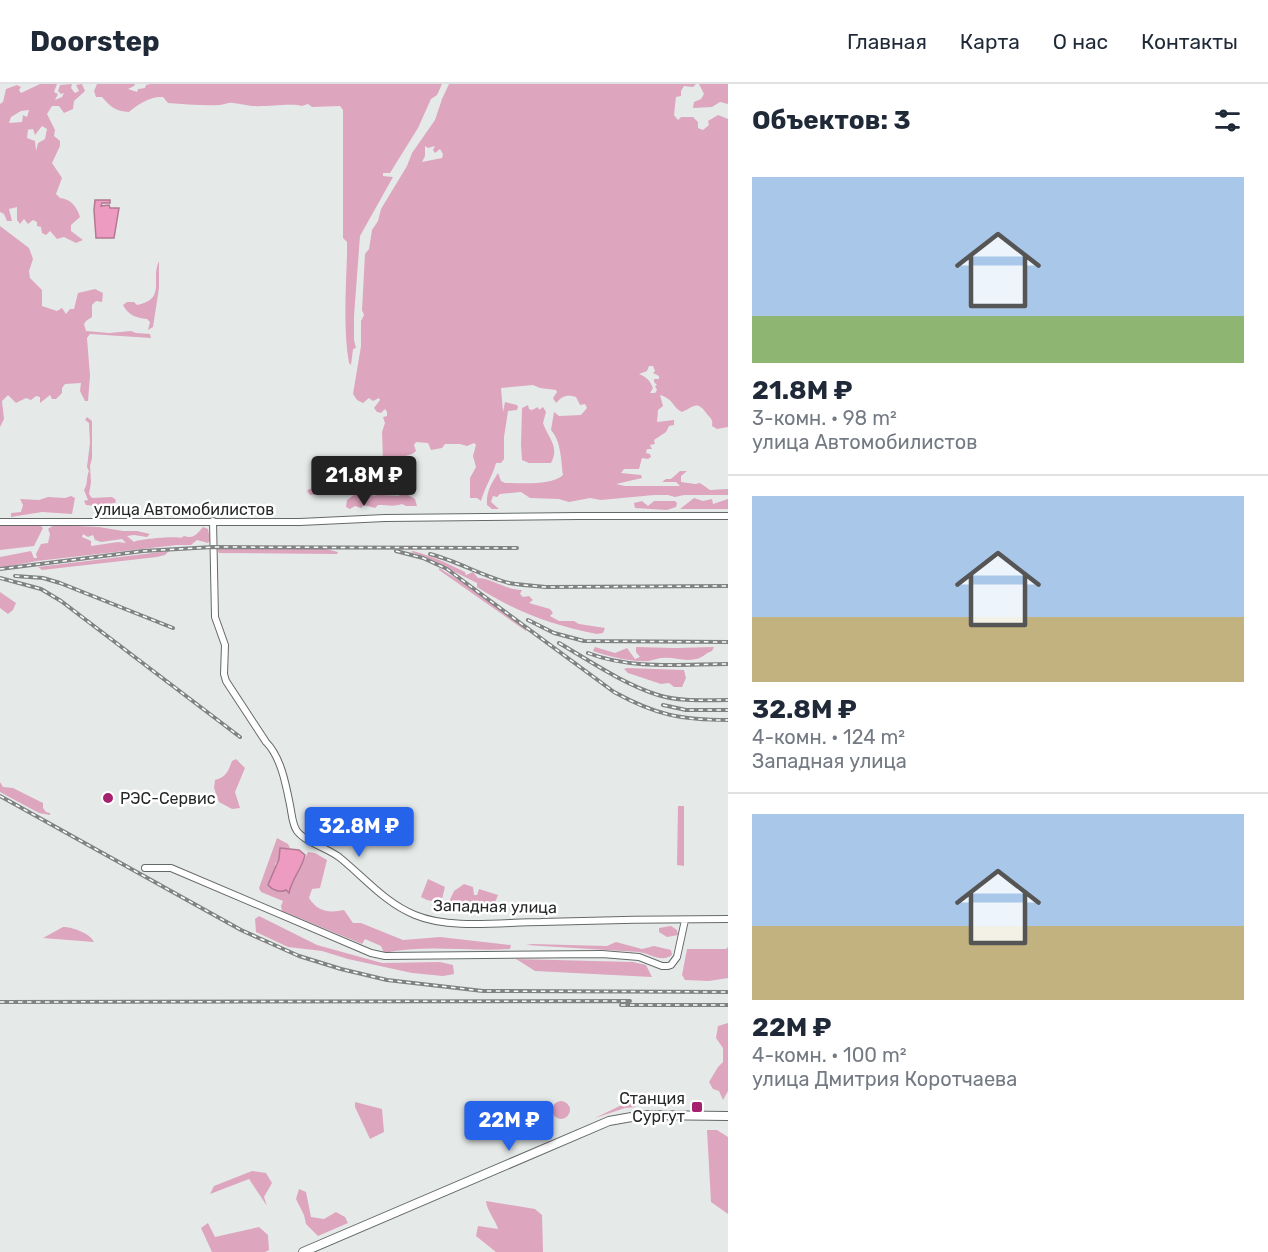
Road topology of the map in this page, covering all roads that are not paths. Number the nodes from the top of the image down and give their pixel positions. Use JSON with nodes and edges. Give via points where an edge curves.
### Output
{"nodes":[{"id":1,"x":728,"y":516,"type":"edge"},
{"id":2,"x":213,"y":521,"type":"junction"},
{"id":3,"x":0,"y":522,"type":"edge"},
{"id":4,"x":145,"y":868,"type":"dead end"},
{"id":5,"x":728,"y":919,"type":"edge"},
{"id":6,"x":685,"y":920,"type":"junction"},
{"id":7,"x":728,"y":1116,"type":"edge"},
{"id":8,"x":303,"y":1252,"type":"edge"}],
"edges":[{"from":1,"to":2,"type":"street","name":"улица Автомобилистов"},
{"from":2,"to":3,"type":"street","name":"улица Автомобилистов"},
{"from":2,"to":6,"type":"street","name":"Западная улица","via":[[215,616],[225,645],[224,674],[273,749],[298,832],[333,853],[391,902],[431,920]]},
{"from":4,"to":6,"type":"street","via":[[171,868],[385,956],[602,954],[639,957],[668,966],[677,957]]},
{"from":5,"to":6,"type":"street","name":"Западная улица"},
{"from":7,"to":8,"type":"street","via":[[644,1115],[609,1121]]}]}
